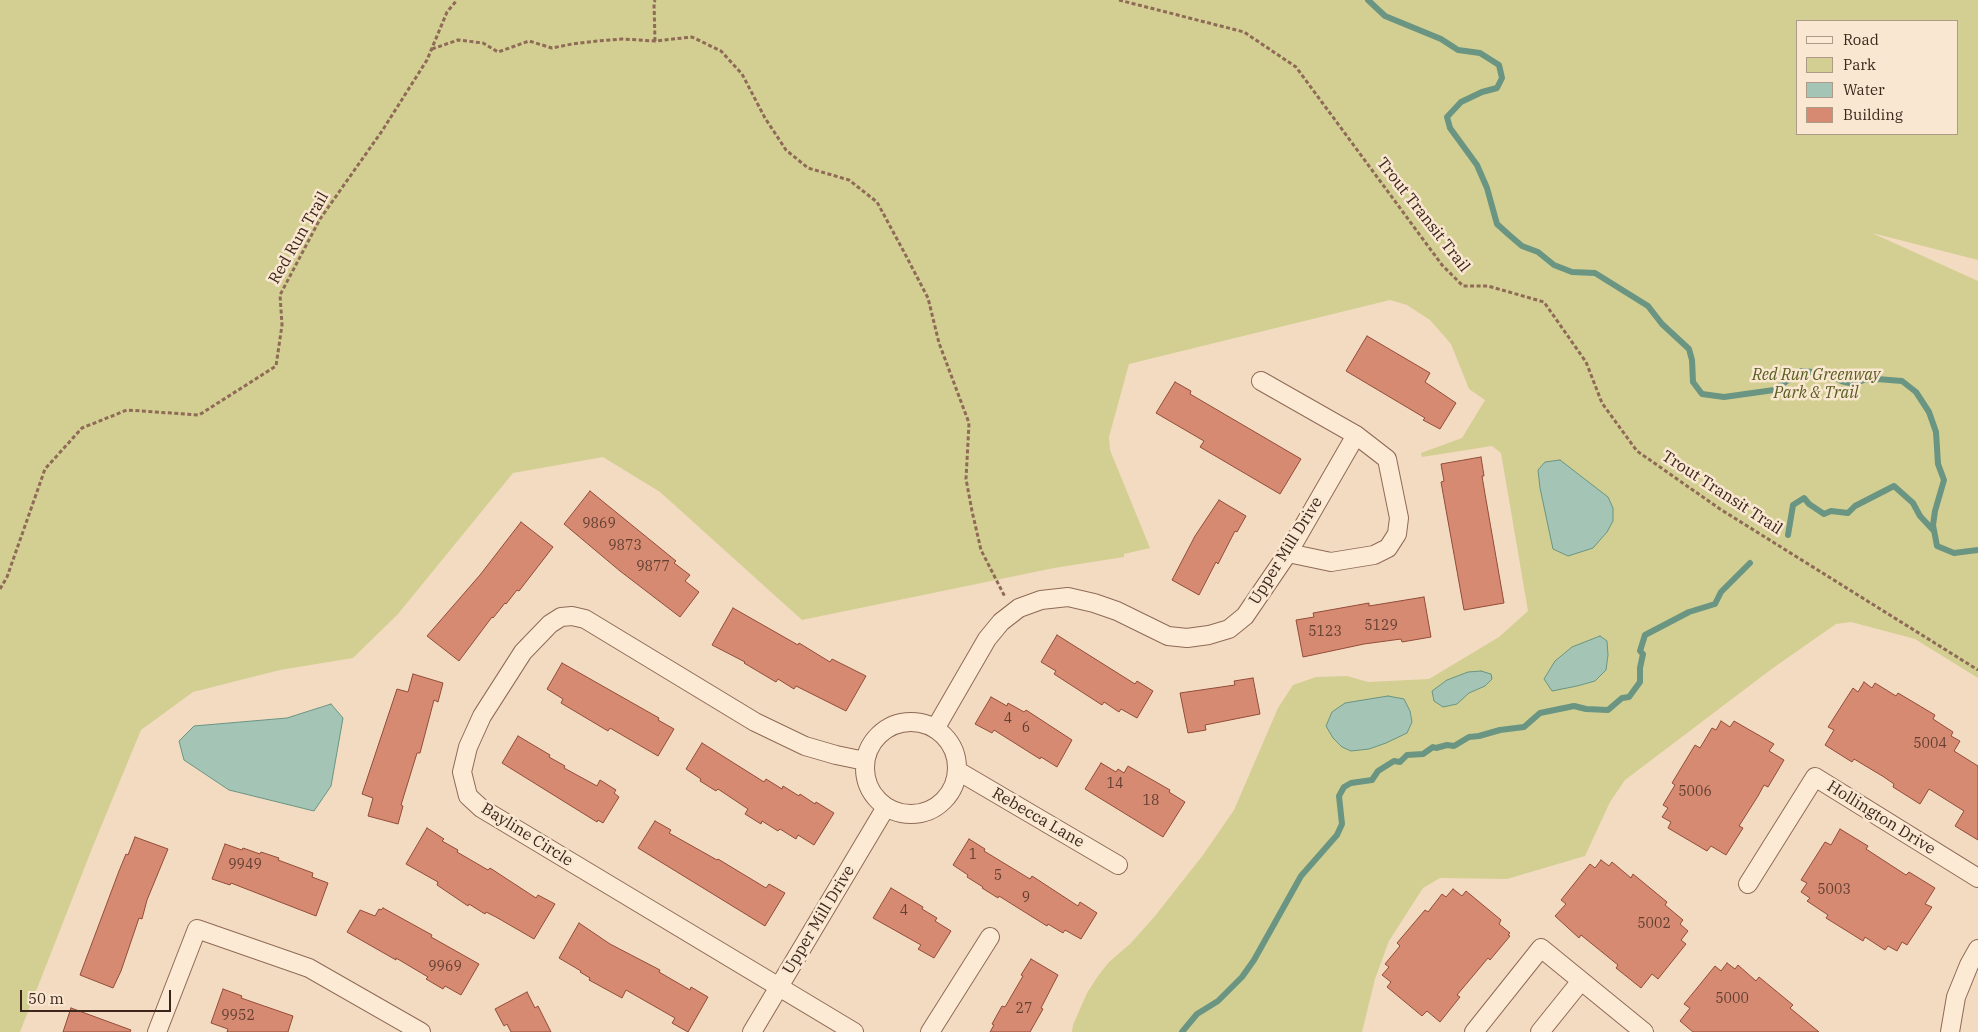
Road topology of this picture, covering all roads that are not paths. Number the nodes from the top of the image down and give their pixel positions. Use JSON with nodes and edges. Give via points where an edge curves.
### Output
{"nodes":[{"id":1,"x":1261,"y":381,"type":"dead end"},
{"id":2,"x":1356,"y":435,"type":"junction"},
{"id":3,"x":1288,"y":553,"type":"junction"},
{"id":4,"x":935,"y":728,"type":"junction"},
{"id":5,"x":865,"y":761,"type":"junction"},
{"id":6,"x":958,"y":771,"type":"junction"},
{"id":7,"x":886,"y":807,"type":"junction"},
{"id":8,"x":1118,"y":866,"type":"dead end"},
{"id":9,"x":1978,"y":878,"type":"edge"},
{"id":10,"x":1748,"y":884,"type":"dead end"},
{"id":11,"x":990,"y":938,"type":"dead end"},
{"id":12,"x":1978,"y":949,"type":"edge"},
{"id":13,"x":1581,"y":981,"type":"junction"},
{"id":14,"x":779,"y":987,"type":"junction"},
{"id":15,"x":157,"y":1032,"type":"edge"},
{"id":16,"x":420,"y":1032,"type":"edge"},
{"id":17,"x":752,"y":1032,"type":"edge"},
{"id":18,"x":854,"y":1032,"type":"edge"},
{"id":19,"x":930,"y":1032,"type":"edge"},
{"id":20,"x":1474,"y":1032,"type":"edge"},
{"id":21,"x":1540,"y":1032,"type":"edge"},
{"id":22,"x":1644,"y":1032,"type":"edge"},
{"id":23,"x":1950,"y":1032,"type":"edge"}],
"edges":[{"from":1,"to":2,"type":"street"},
{"from":2,"to":3,"type":"street","name":"Upper Mill Drive"},
{"from":2,"to":3,"type":"street","via":[[1387,459],[1399,518],[1397,534],[1388,548],[1374,555],[1343,561],[1331,562]]},
{"from":3,"to":4,"type":"street","name":"Upper Mill Drive","via":[[1245,616],[1229,629],[1209,635],[1168,636],[1109,608],[1068,597],[1041,600],[1019,608],[987,639]]},
{"from":4,"to":5,"type":"street","via":[[906,722],[892,726],[879,735]]},
{"from":4,"to":6,"type":"street","via":[[953,747]]},
{"from":5,"to":7,"type":"street","via":[[869,787]]},
{"from":5,"to":14,"type":"street","name":"Bayline Circle","via":[[805,746],[755,722],[585,619],[572,616],[562,616],[550,624],[523,652],[487,708],[468,747],[462,772],[464,785],[468,796],[481,808]]},
{"from":6,"to":7,"type":"street","via":[[954,787],[932,810],[917,814],[901,813]]},
{"from":6,"to":8,"type":"street","name":"Rebecca Lane"},
{"from":7,"to":14,"type":"street","name":"Upper Mill Drive"},
{"from":9,"to":10,"type":"street","name":"Hollington Drive","via":[[1815,777]]},
{"from":11,"to":19,"type":"street"},
{"from":12,"to":23,"type":"street","via":[[1956,997]]},
{"from":13,"to":20,"type":"street","via":[[1541,948]]},
{"from":13,"to":21,"type":"street"},
{"from":13,"to":22,"type":"street"},
{"from":14,"to":17,"type":"street","name":"Upper Mill Drive"},
{"from":14,"to":18,"type":"street","name":"Bayline Circle"},
{"from":15,"to":16,"type":"street","via":[[197,929],[309,968]]}]}
